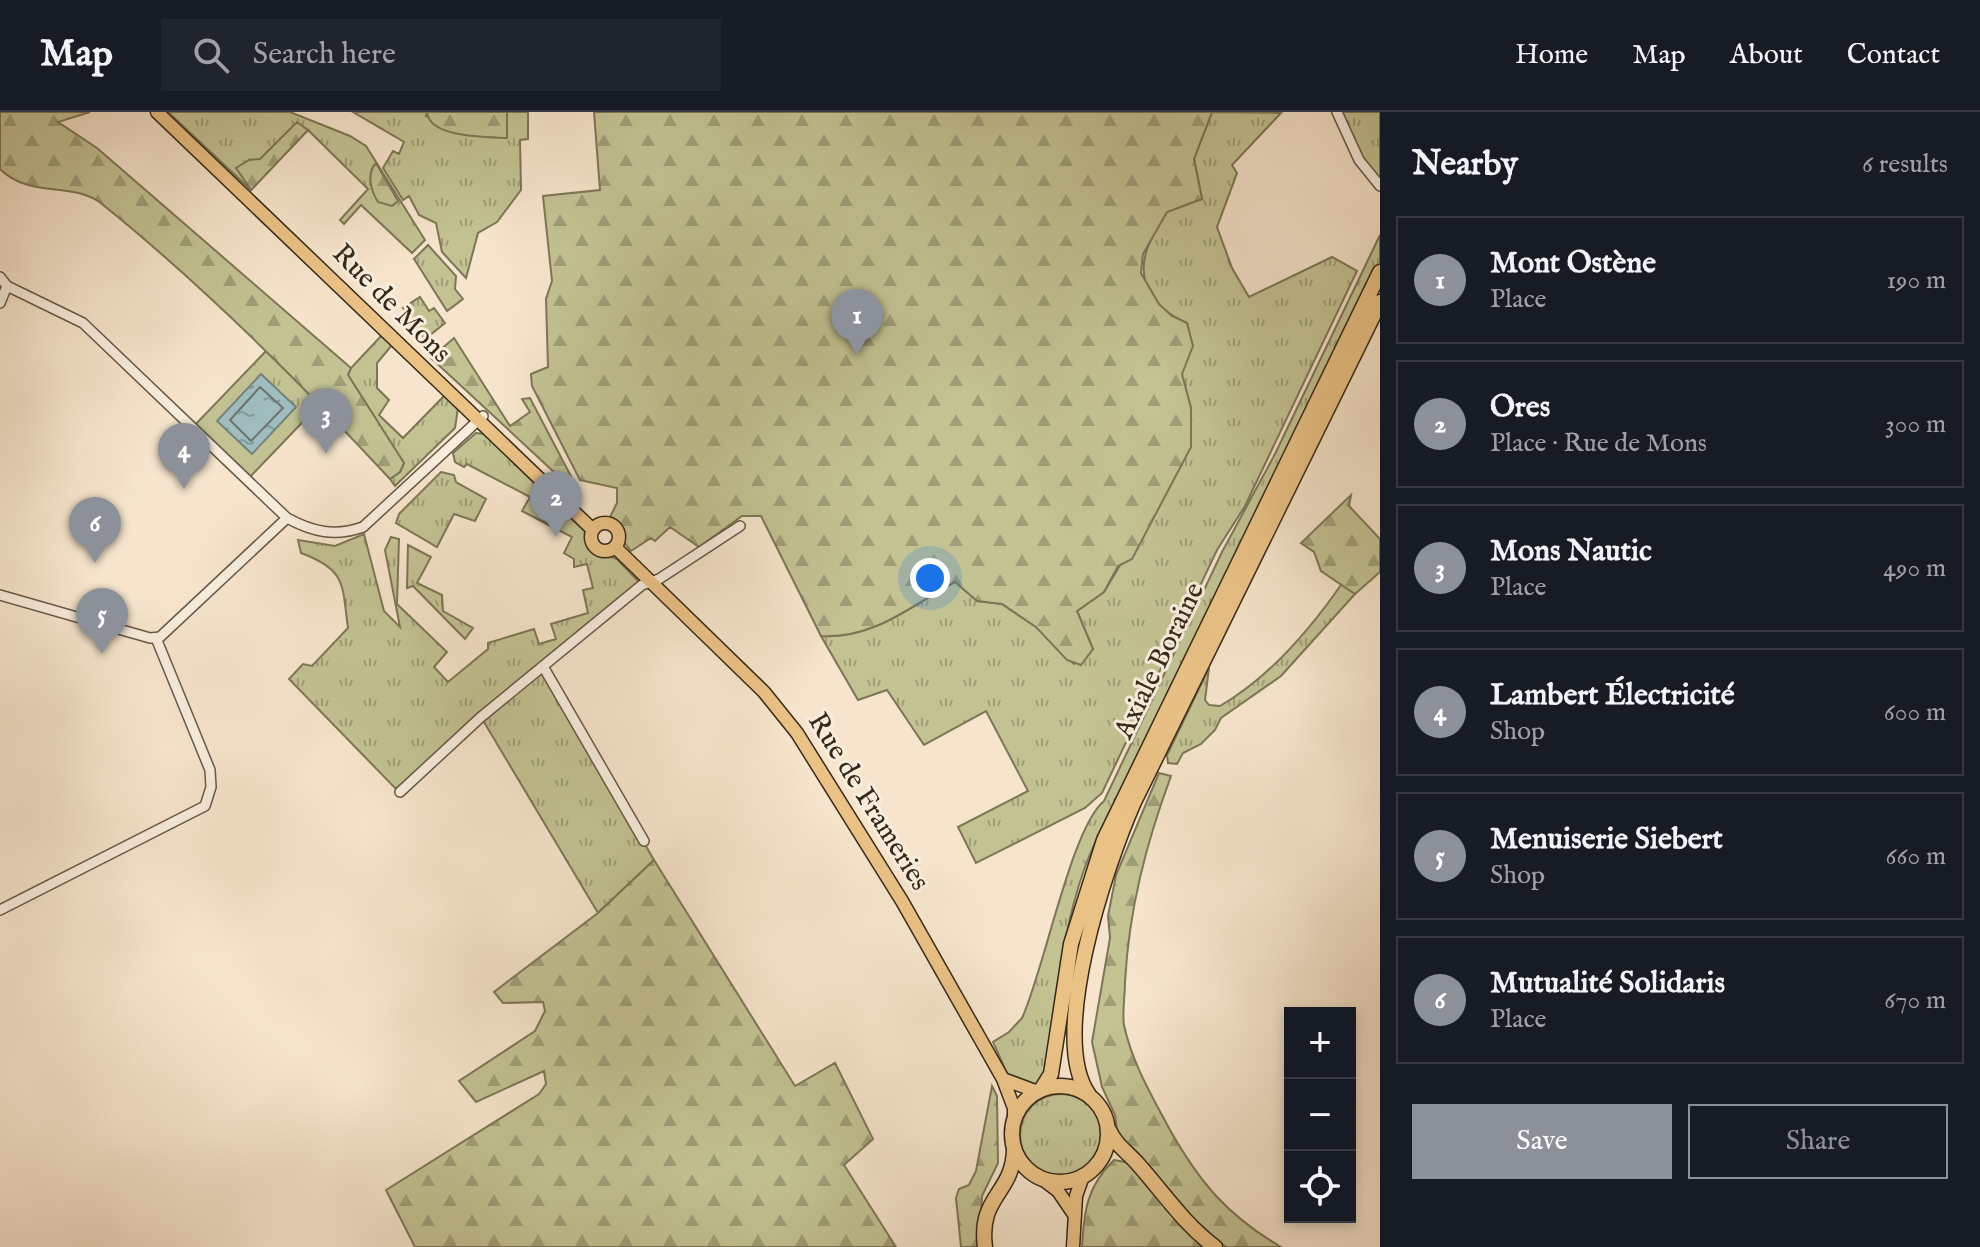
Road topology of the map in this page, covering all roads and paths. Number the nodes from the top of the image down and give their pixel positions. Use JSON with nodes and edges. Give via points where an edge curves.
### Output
{"nodes":[{"id":1,"x":157,"y":112,"type":"edge"},
{"id":2,"x":1337,"y":112,"type":"edge"},
{"id":3,"x":1380,"y":186,"type":"edge"},
{"id":4,"x":1380,"y":272,"type":"edge"},
{"id":5,"x":0,"y":277,"type":"edge"},
{"id":6,"x":7,"y":286,"type":"junction"},
{"id":7,"x":1380,"y":302,"type":"edge"},
{"id":8,"x":0,"y":303,"type":"edge"},
{"id":9,"x":481,"y":419,"type":"junction"},
{"id":10,"x":287,"y":518,"type":"junction"},
{"id":11,"x":740,"y":526,"type":"dead end"},
{"id":12,"x":596,"y":527,"type":"junction"},
{"id":13,"x":615,"y":547,"type":"junction"},
{"id":14,"x":651,"y":582,"type":"junction"},
{"id":15,"x":0,"y":595,"type":"edge"},
{"id":16,"x":156,"y":638,"type":"junction"},
{"id":17,"x":544,"y":668,"type":"junction"},
{"id":18,"x":400,"y":792,"type":"dead end"},
{"id":19,"x":644,"y":841,"type":"dead end"},
{"id":20,"x":0,"y":910,"type":"edge"},
{"id":21,"x":1003,"y":1079,"type":"junction"},
{"id":22,"x":1039,"y":1091,"type":"junction"},
{"id":23,"x":1089,"y":1095,"type":"junction"},
{"id":24,"x":1014,"y":1122,"type":"junction"},
{"id":25,"x":1108,"y":1128,"type":"junction"},
{"id":26,"x":1014,"y":1144,"type":"junction"},
{"id":27,"x":1083,"y":1176,"type":"junction"},
{"id":28,"x":1041,"y":1178,"type":"junction"},
{"id":29,"x":1075,"y":1216,"type":"junction"},
{"id":30,"x":985,"y":1247,"type":"edge"},
{"id":31,"x":1073,"y":1247,"type":"edge"},
{"id":32,"x":1215,"y":1247,"type":"edge"}],
"edges":[{"from":1,"to":9,"type":"main road","name":"Rue de Mons"},
{"from":2,"to":3,"type":"street","via":[[1359,160]]},
{"from":4,"to":22,"type":"highway","name":"Axiale Boraine","via":[[1104,840],[1071,944],[1051,1074]]},
{"from":5,"to":6,"type":"street"},
{"from":6,"to":8,"type":"street"},
{"from":6,"to":10,"type":"street","via":[[83,323]]},
{"from":7,"to":23,"type":"highway","name":"Axiale Boraine","via":[[1134,802],[1108,866],[1091,925],[1078,1007],[1077,1077]]},
{"from":9,"to":10,"type":"street","via":[[363,527],[330,533]]},
{"from":9,"to":12,"type":"main road","name":"Rue de Mons"},
{"from":10,"to":16,"type":"street","via":[[171,630]]},
{"from":11,"to":14,"type":"street"},
{"from":12,"to":13,"type":"main road","via":[[592,542],[598,549]]},
{"from":12,"to":13,"type":"main road","via":[[610,523],[618,530]]},
{"from":13,"to":14,"type":"main road"},
{"from":14,"to":17,"type":"street"},
{"from":14,"to":21,"type":"main road","name":"Rue de Frameries","via":[[764,692],[797,733]]},
{"from":15,"to":16,"type":"street"},
{"from":16,"to":20,"type":"street","via":[[210,770],[205,806]]},
{"from":17,"to":18,"type":"street"},
{"from":17,"to":19,"type":"street"},
{"from":21,"to":22,"type":"main road"},
{"from":21,"to":24,"type":"main road","name":"Rue de Frameries"},
{"from":22,"to":23,"type":"highway","via":[[1071,1087]]},
{"from":22,"to":24,"type":"highway","via":[[1023,1104]]},
{"from":23,"to":25,"type":"highway"},
{"from":24,"to":26,"type":"highway"},
{"from":25,"to":27,"type":"highway","via":[[1103,1156]]},
{"from":25,"to":32,"type":"highway","via":[[1118,1147]]},
{"from":26,"to":28,"type":"highway","via":[[1023,1164]]},
{"from":26,"to":30,"type":"highway","via":[[1010,1178],[986,1210]]},
{"from":27,"to":28,"type":"highway","via":[[1067,1182]]},
{"from":27,"to":29,"type":"main road"},
{"from":28,"to":29,"type":"main road","via":[[1058,1191]]},
{"from":29,"to":31,"type":"main road"}]}
